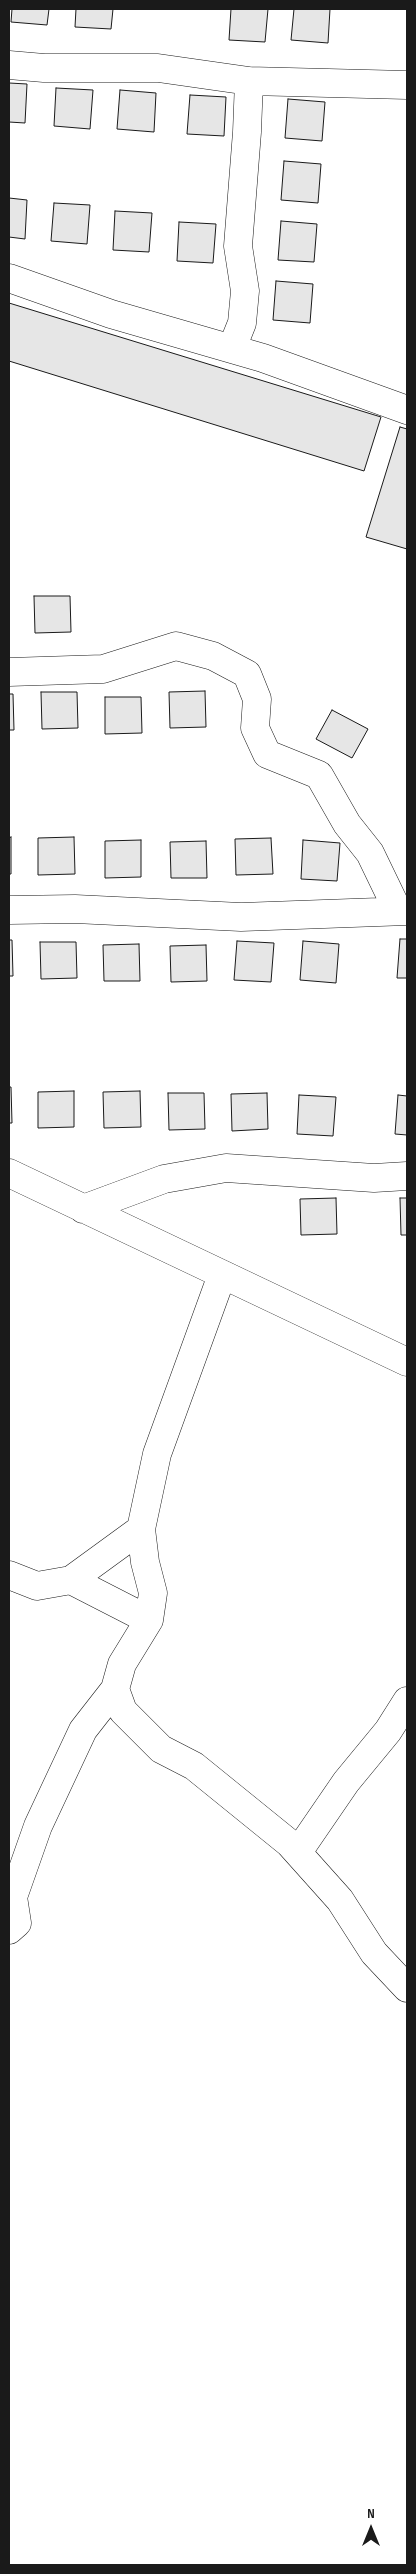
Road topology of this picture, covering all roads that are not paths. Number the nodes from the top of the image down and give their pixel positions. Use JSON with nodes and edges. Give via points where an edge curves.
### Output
{"nodes":[{"id":1,"x":9,"y":65,"type":"edge"},
{"id":2,"x":248,"y":81,"type":"junction"},
{"id":3,"x":407,"y":85,"type":"edge"},
{"id":4,"x":9,"y":278,"type":"edge"},
{"id":5,"x":234,"y":344,"type":"dead end"},
{"id":6,"x":407,"y":410,"type":"edge"},
{"id":7,"x":9,"y":672,"type":"edge"},
{"id":8,"x":9,"y":910,"type":"edge"},
{"id":9,"x":402,"y":911,"type":"edge"},
{"id":10,"x":9,"y":1173,"type":"edge"},
{"id":11,"x":407,"y":1176,"type":"edge"},
{"id":12,"x":83,"y":1209,"type":"junction"},
{"id":13,"x":222,"y":1274,"type":"junction"},
{"id":14,"x":407,"y":1362,"type":"edge"},
{"id":15,"x":141,"y":1529,"type":"junction"},
{"id":16,"x":9,"y":1575,"type":"edge"},
{"id":17,"x":71,"y":1580,"type":"junction"},
{"id":18,"x":148,"y":1620,"type":"junction"},
{"id":19,"x":115,"y":1689,"type":"junction"},
{"id":20,"x":407,"y":1701,"type":"edge"},
{"id":21,"x":298,"y":1852,"type":"junction"},
{"id":22,"x":9,"y":1930,"type":"edge"},
{"id":23,"x":407,"y":1988,"type":"edge"}],
"edges":[{"from":1,"to":2,"type":"street","via":[[158,68]]},
{"from":2,"to":3,"type":"street"},
{"from":2,"to":5,"type":"street","via":[[238,246],[245,291],[242,322]]},
{"from":4,"to":6,"type":"street","via":[[111,314],[263,358]]},
{"from":7,"to":9,"type":"street","via":[[103,669],[176,646],[213,656],[247,674],[257,699],[255,728],[267,754],[319,775],[347,824],[370,853]]},
{"from":8,"to":9,"type":"street","via":[[75,909],[240,917]]},
{"from":10,"to":12,"type":"street"},
{"from":11,"to":12,"type":"street","via":[[374,1178],[226,1168],[164,1179]]},
{"from":12,"to":13,"type":"street"},
{"from":13,"to":14,"type":"street"},
{"from":13,"to":15,"type":"street","via":[[156,1454]]},
{"from":15,"to":17,"type":"street"},
{"from":15,"to":18,"type":"street","via":[[153,1593]]},
{"from":16,"to":17,"type":"street","via":[[36,1586]]},
{"from":17,"to":18,"type":"street"},
{"from":18,"to":19,"type":"street","via":[[122,1664]]},
{"from":19,"to":21,"type":"street","via":[[123,1711],[161,1749],[194,1766]]},
{"from":19,"to":22,"type":"street","via":[[83,1730],[38,1826],[13,1897],[16,1923]]},
{"from":20,"to":21,"type":"street"},
{"from":21,"to":23,"type":"street","via":[[340,1900],[374,1953]]}]}
